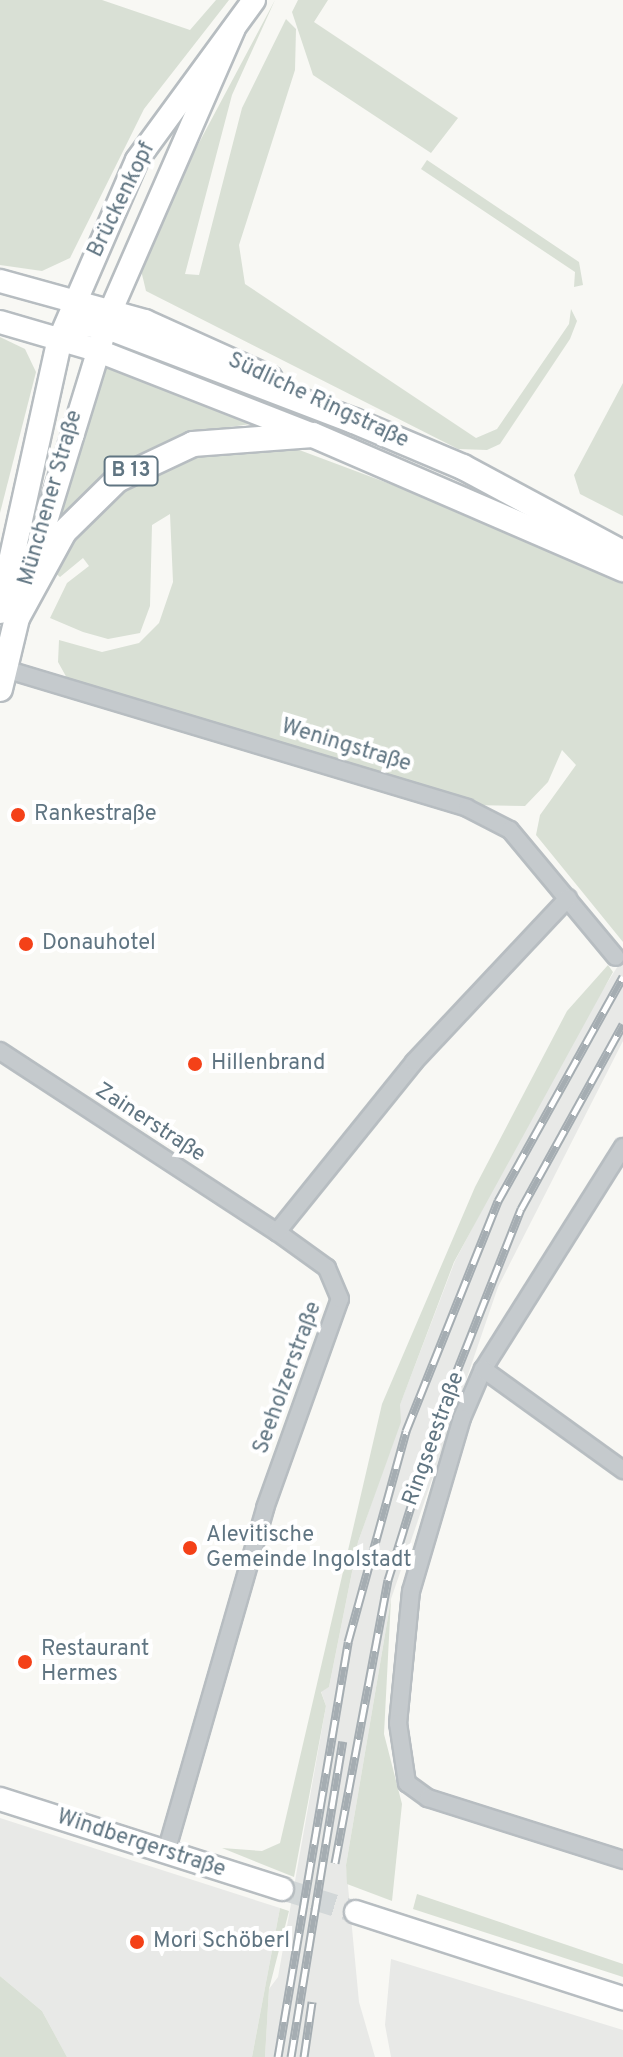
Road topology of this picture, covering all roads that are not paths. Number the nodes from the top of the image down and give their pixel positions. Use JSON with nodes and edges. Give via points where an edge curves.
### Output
{"nodes":[{"id":1,"x":254,"y":0,"type":"edge"},
{"id":2,"x":234,"y":29,"type":"junction"},
{"id":3,"x":0,"y":281,"type":"edge"},
{"id":4,"x":76,"y":299,"type":"junction"},
{"id":5,"x":108,"y":318,"type":"junction"},
{"id":6,"x":0,"y":322,"type":"edge"},
{"id":7,"x":60,"y":338,"type":"junction"},
{"id":8,"x":96,"y":350,"type":"junction"},
{"id":9,"x":313,"y":435,"type":"junction"},
{"id":10,"x":623,"y":553,"type":"edge"},
{"id":11,"x":623,"y":569,"type":"edge"},
{"id":12,"x":9,"y":614,"type":"edge"},
{"id":13,"x":3,"y":679,"type":"edge"},
{"id":14,"x":568,"y":898,"type":"junction"},
{"id":15,"x":616,"y":957,"type":"dead end"},
{"id":16,"x":0,"y":1051,"type":"edge"},
{"id":17,"x":623,"y":1147,"type":"edge"},
{"id":18,"x":277,"y":1232,"type":"junction"},
{"id":19,"x":483,"y":1369,"type":"junction"},
{"id":20,"x":623,"y":1470,"type":"edge"},
{"id":21,"x":0,"y":1799,"type":"edge"},
{"id":22,"x":166,"y":1852,"type":"junction"},
{"id":23,"x":623,"y":1860,"type":"edge"},
{"id":24,"x":282,"y":1889,"type":"tunnel mouth"},
{"id":25,"x":356,"y":1912,"type":"tunnel mouth"},
{"id":26,"x":623,"y":1998,"type":"edge"}],
"edges":[{"from":1,"to":2,"type":"street","name":"Brückenkopf"},
{"from":2,"to":4,"type":"street","name":"Brückenkopf","via":[[137,160]]},
{"from":2,"to":5,"type":"street","name":"Brückenkopf"},
{"from":3,"to":4,"type":"street"},
{"from":4,"to":5,"type":"street"},
{"from":4,"to":7,"type":"street","name":"Münchener Straße"},
{"from":5,"to":7,"type":"main road","via":[[81,324]]},
{"from":5,"to":8,"type":"street","name":"Münchener Straße"},
{"from":5,"to":10,"type":"main road","name":"Südliche Ringstraße","via":[[463,467]]},
{"from":6,"to":7,"type":"street","name":"Südliche Ringstraße"},
{"from":7,"to":8,"type":"street","name":"Südliche Ringstraße"},
{"from":7,"to":12,"type":"main road","name":"Münchener Straße","number":"B 13"},
{"from":8,"to":9,"type":"street","name":"Südliche Ringstraße"},
{"from":8,"to":12,"type":"street","name":"Münchener Straße","number":"B 13"},
{"from":9,"to":11,"type":"main road","name":"Südliche Ringstraße","number":"B 13"},
{"from":9,"to":12,"type":"main road","number":"B 13","via":[[246,436],[151,458],[117,480],[64,532]]},
{"from":12,"to":13,"type":"main road","name":"Münchener Straße","number":"B 13"},
{"from":13,"to":14,"type":"street","name":"Weningstraße","via":[[467,808],[510,830]]},
{"from":14,"to":15,"type":"street","name":"Weningstraße"},
{"from":14,"to":18,"type":"street","via":[[414,1062]]},
{"from":16,"to":18,"type":"street","name":"Zainerstraße"},
{"from":17,"to":19,"type":"street","name":"Ringseestraße"},
{"from":18,"to":22,"type":"street","name":"Seeholzerstraße","via":[[327,1268],[340,1299],[261,1520]]},
{"from":19,"to":20,"type":"street"},
{"from":19,"to":23,"type":"street","name":"Ringseestraße","via":[[438,1486],[411,1591],[398,1665],[407,1783],[448,1809]]},
{"from":21,"to":22,"type":"street","name":"Windbergerstraße"},
{"from":22,"to":24,"type":"street","name":"Windbergerstraße"},
{"from":25,"to":26,"type":"street"}]}
